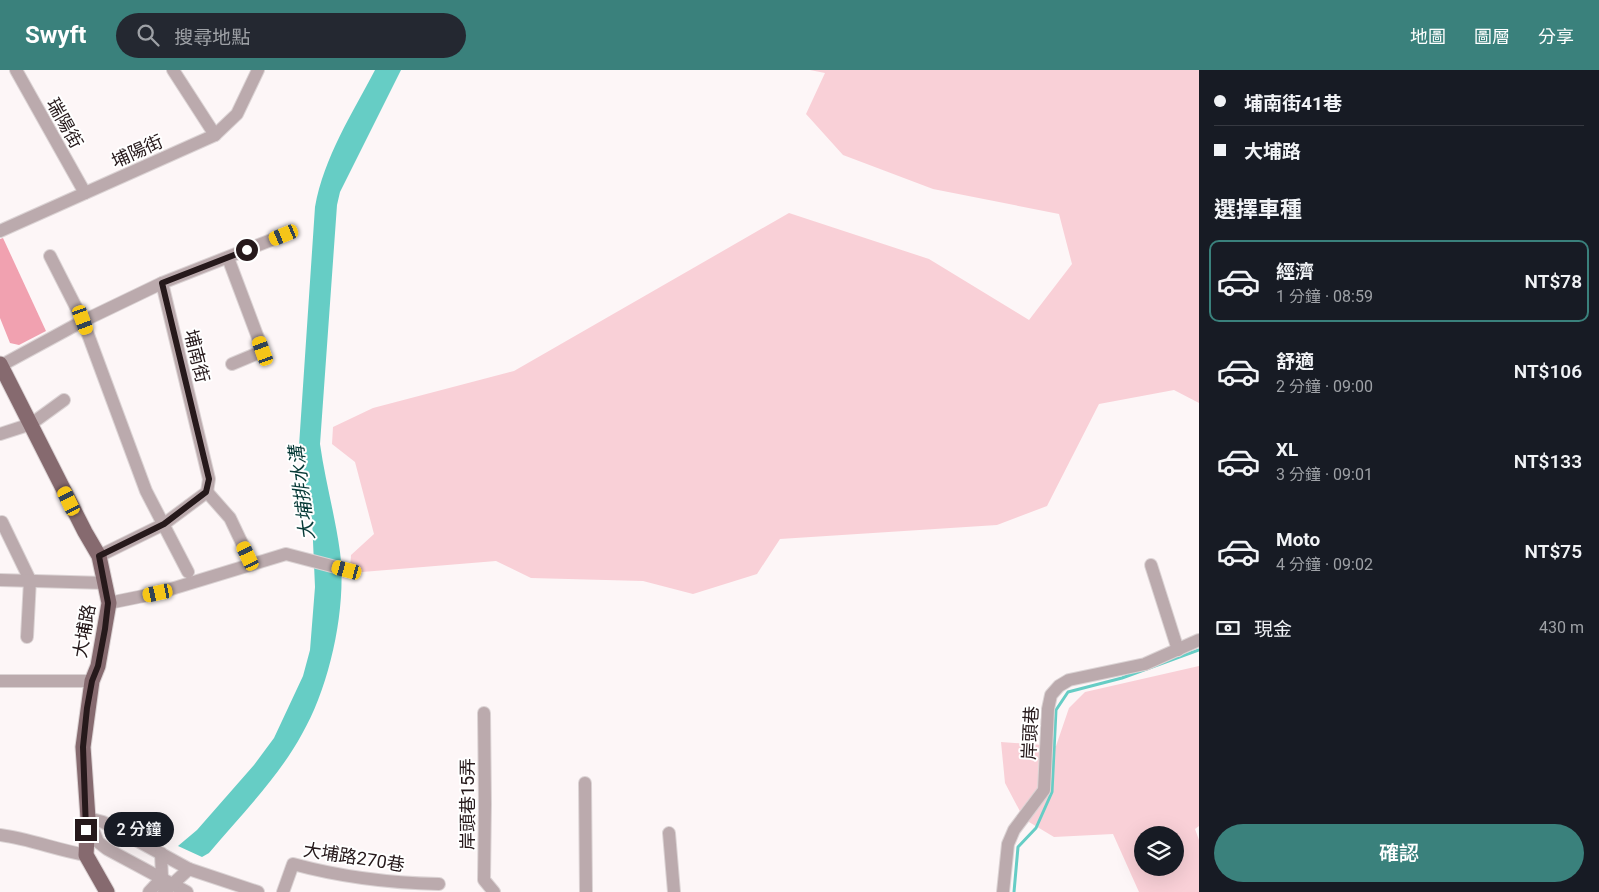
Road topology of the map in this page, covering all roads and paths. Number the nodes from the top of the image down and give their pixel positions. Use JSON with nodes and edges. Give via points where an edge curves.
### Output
{"nodes":[{"id":1,"x":16,"y":70,"type":"edge"},
{"id":2,"x":173,"y":70,"type":"edge"},
{"id":3,"x":258,"y":70,"type":"edge"},
{"id":4,"x":215,"y":135,"type":"junction"},
{"id":5,"x":85,"y":193,"type":"junction"},
{"id":6,"x":0,"y":231,"type":"edge"},
{"id":7,"x":284,"y":235,"type":"dead end"},
{"id":8,"x":50,"y":256,"type":"dead end"},
{"id":9,"x":228,"y":258,"type":"junction"},
{"id":10,"x":162,"y":283,"type":"junction"},
{"id":11,"x":83,"y":320,"type":"junction"},
{"id":12,"x":232,"y":364,"type":"dead end"},
{"id":13,"x":0,"y":365,"type":"edge"},
{"id":14,"x":64,"y":400,"type":"dead end"},
{"id":15,"x":31,"y":424,"type":"junction"},
{"id":16,"x":0,"y":434,"type":"edge"},
{"id":17,"x":206,"y":492,"type":"junction"},
{"id":18,"x":2,"y":522,"type":"dead end"},
{"id":19,"x":164,"y":524,"type":"junction"},
{"id":20,"x":99,"y":556,"type":"junction"},
{"id":21,"x":248,"y":556,"type":"dead end"},
{"id":22,"x":1151,"y":566,"type":"dead end"},
{"id":23,"x":347,"y":570,"type":"dead end"},
{"id":24,"x":188,"y":572,"type":"dead end"},
{"id":25,"x":0,"y":580,"type":"edge"},
{"id":26,"x":30,"y":580,"type":"junction"},
{"id":27,"x":105,"y":583,"type":"junction"},
{"id":28,"x":108,"y":603,"type":"junction"},
{"id":29,"x":27,"y":637,"type":"dead end"},
{"id":30,"x":1199,"y":640,"type":"edge"},
{"id":31,"x":1178,"y":650,"type":"junction"},
{"id":32,"x":0,"y":681,"type":"edge"},
{"id":33,"x":92,"y":681,"type":"junction"},
{"id":34,"x":484,"y":713,"type":"dead end"},
{"id":35,"x":585,"y":783,"type":"dead end"},
{"id":36,"x":88,"y":818,"type":"junction"},
{"id":37,"x":668,"y":833,"type":"dead end"},
{"id":38,"x":0,"y":835,"type":"edge"},
{"id":39,"x":161,"y":853,"type":"junction"},
{"id":40,"x":86,"y":855,"type":"junction"},
{"id":41,"x":189,"y":869,"type":"junction"},
{"id":42,"x":166,"y":884,"type":"edge"},
{"id":43,"x":439,"y":884,"type":"dead end"},
{"id":44,"x":107,"y":892,"type":"edge"},
{"id":45,"x":149,"y":892,"type":"edge"},
{"id":46,"x":187,"y":892,"type":"edge"},
{"id":47,"x":258,"y":892,"type":"edge"},
{"id":48,"x":283,"y":892,"type":"edge"},
{"id":49,"x":494,"y":892,"type":"edge"},
{"id":50,"x":586,"y":892,"type":"edge"},
{"id":51,"x":674,"y":892,"type":"edge"},
{"id":52,"x":1003,"y":892,"type":"edge"}],
"edges":[{"from":1,"to":5,"type":"street","name":"瑞陽街"},
{"from":2,"to":4,"type":"street"},
{"from":3,"to":4,"type":"street","name":"埔陽街","via":[[237,114]]},
{"from":4,"to":5,"type":"street","name":"埔陽街"},
{"from":5,"to":6,"type":"street","name":"埔陽街"},
{"from":7,"to":9,"type":"street"},
{"from":8,"to":11,"type":"street"},
{"from":9,"to":10,"type":"street"},
{"from":9,"to":12,"type":"street","via":[[263,351]]},
{"from":10,"to":11,"type":"street"},
{"from":10,"to":17,"type":"street","name":"埔南街","via":[[209,479]]},
{"from":11,"to":13,"type":"street"},
{"from":11,"to":19,"type":"street","via":[[146,491]]},
{"from":13,"to":15,"type":"main road","name":"大埔路"},
{"from":14,"to":15,"type":"street"},
{"from":15,"to":16,"type":"street"},
{"from":15,"to":20,"type":"main road","name":"大埔路"},
{"from":17,"to":19,"type":"street"},
{"from":17,"to":21,"type":"street","via":[[230,518]]},
{"from":18,"to":26,"type":"street"},
{"from":19,"to":20,"type":"street"},
{"from":19,"to":24,"type":"street"},
{"from":20,"to":27,"type":"main road","name":"大埔路"},
{"from":22,"to":31,"type":"street"},
{"from":23,"to":28,"type":"street","via":[[286,554],[158,593]]},
{"from":25,"to":26,"type":"street"},
{"from":26,"to":27,"type":"street"},
{"from":26,"to":29,"type":"street"},
{"from":27,"to":28,"type":"main road","name":"大埔路"},
{"from":28,"to":33,"type":"main road","name":"大埔路","via":[[98,666]]},
{"from":30,"to":31,"type":"street","name":"岸頭巷"},
{"from":31,"to":52,"type":"street","name":"岸頭巷","via":[[1145,664],[1069,680],[1051,695],[1044,790],[1014,830],[1008,844]]},
{"from":32,"to":33,"type":"street"},
{"from":33,"to":36,"type":"main road","name":"大埔路","via":[[83,747]]},
{"from":34,"to":49,"type":"street","name":"岸頭巷15弄","via":[[484,880]]},
{"from":35,"to":50,"type":"street"},
{"from":36,"to":39,"type":"street","via":[[103,822]]},
{"from":36,"to":40,"type":"main road","name":"大埔路"},
{"from":36,"to":42,"type":"street","via":[[98,842]]},
{"from":37,"to":51,"type":"street"},
{"from":38,"to":40,"type":"street","via":[[25,838],[57,850]]},
{"from":39,"to":41,"type":"street"},
{"from":39,"to":42,"type":"street"},
{"from":40,"to":44,"type":"main road"},
{"from":41,"to":42,"type":"street"},
{"from":41,"to":47,"type":"street"},
{"from":42,"to":45,"type":"street"},
{"from":42,"to":46,"type":"street"},
{"from":43,"to":48,"type":"street","name":"大埔路270巷","via":[[351,878],[293,864]]}]}
